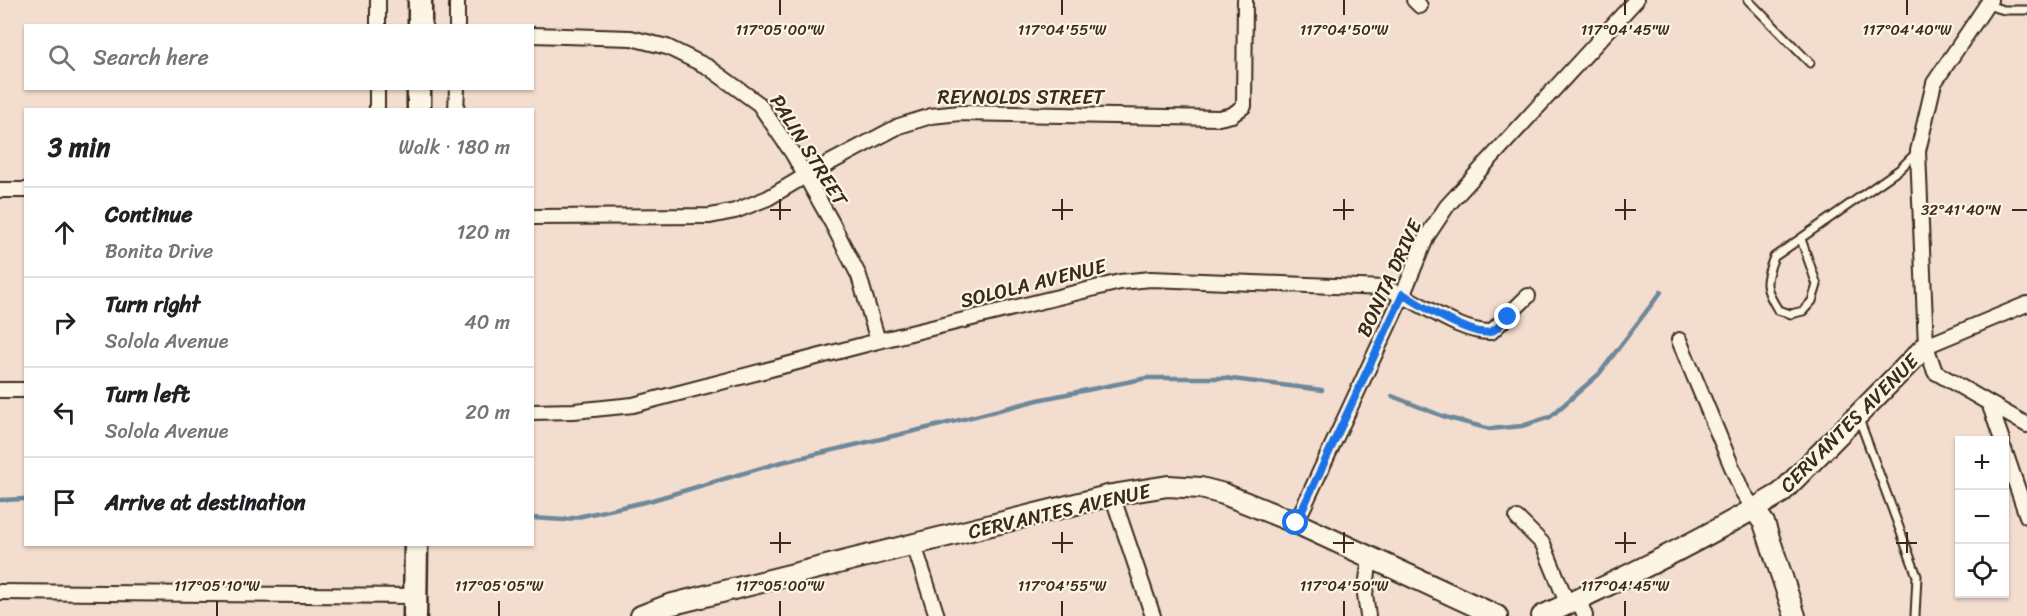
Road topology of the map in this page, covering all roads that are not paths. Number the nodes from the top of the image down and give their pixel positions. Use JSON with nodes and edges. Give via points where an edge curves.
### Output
{"nodes":[{"id":1,"x":378,"y":0,"type":"edge"},
{"id":2,"x":420,"y":0,"type":"edge"},
{"id":3,"x":457,"y":0,"type":"edge"},
{"id":4,"x":1245,"y":0,"type":"edge"},
{"id":5,"x":1636,"y":0,"type":"edge"},
{"id":6,"x":1748,"y":0,"type":"edge"},
{"id":7,"x":1989,"y":2,"type":"edge"},
{"id":8,"x":2027,"y":10,"type":"edge"},
{"id":9,"x":378,"y":24,"type":"edge"},
{"id":10,"x":420,"y":24,"type":"edge"},
{"id":11,"x":457,"y":24,"type":"edge"},
{"id":12,"x":534,"y":35,"type":"edge"},
{"id":13,"x":1810,"y":63,"type":"dead end"},
{"id":14,"x":377,"y":90,"type":"edge"},
{"id":15,"x":419,"y":90,"type":"edge"},
{"id":16,"x":457,"y":90,"type":"edge"},
{"id":17,"x":377,"y":108,"type":"edge"},
{"id":18,"x":419,"y":108,"type":"edge"},
{"id":19,"x":456,"y":108,"type":"edge"},
{"id":20,"x":1918,"y":151,"type":"junction"},
{"id":21,"x":805,"y":176,"type":"junction"},
{"id":22,"x":0,"y":190,"type":"edge"},
{"id":23,"x":24,"y":190,"type":"edge"},
{"id":24,"x":534,"y":217,"type":"edge"},
{"id":25,"x":1801,"y":240,"type":"junction"},
{"id":26,"x":1403,"y":294,"type":"junction"},
{"id":27,"x":1528,"y":296,"type":"dead end"},
{"id":28,"x":2027,"y":304,"type":"edge"},
{"id":29,"x":1679,"y":340,"type":"dead end"},
{"id":30,"x":878,"y":341,"type":"junction"},
{"id":31,"x":1926,"y":346,"type":"junction"},
{"id":32,"x":0,"y":390,"type":"edge"},
{"id":33,"x":24,"y":390,"type":"edge"},
{"id":34,"x":1989,"y":403,"type":"junction"},
{"id":35,"x":534,"y":412,"type":"edge"},
{"id":36,"x":1858,"y":415,"type":"junction"},
{"id":37,"x":2027,"y":425,"type":"edge"},
{"id":38,"x":2000,"y":436,"type":"edge"},
{"id":39,"x":2009,"y":464,"type":"edge"},
{"id":40,"x":1112,"y":495,"type":"junction"},
{"id":41,"x":1754,"y":509,"type":"junction"},
{"id":42,"x":2027,"y":516,"type":"edge"},
{"id":43,"x":1517,"y":518,"type":"dead end"},
{"id":44,"x":1296,"y":523,"type":"junction"},
{"id":45,"x":914,"y":545,"type":"junction"},
{"id":46,"x":416,"y":546,"type":"edge"},
{"id":47,"x":1370,"y":558,"type":"junction"},
{"id":48,"x":0,"y":592,"type":"edge"},
{"id":49,"x":415,"y":606,"type":"edge"},
{"id":50,"x":1577,"y":607,"type":"edge"},
{"id":51,"x":641,"y":616,"type":"edge"},
{"id":52,"x":937,"y":616,"type":"edge"},
{"id":53,"x":1153,"y":616,"type":"edge"},
{"id":54,"x":1368,"y":616,"type":"edge"},
{"id":55,"x":1497,"y":616,"type":"edge"},
{"id":56,"x":1542,"y":616,"type":"edge"},
{"id":57,"x":1795,"y":616,"type":"edge"},
{"id":58,"x":1915,"y":616,"type":"edge"}],
"edges":[{"from":1,"to":9,"type":"street"},
{"from":2,"to":10,"type":"main road"},
{"from":3,"to":11,"type":"street"},
{"from":4,"to":21,"type":"street","name":"REYNOLDS STREET","via":[[1244,106],[1232,115],[931,116],[899,126]]},
{"from":5,"to":26,"type":"street","name":"BONITA DRIVE","via":[[1447,206],[1427,236]]},
{"from":6,"to":13,"type":"lane"},
{"from":7,"to":8,"type":"lane","via":[[2004,10]]},
{"from":7,"to":20,"type":"street","name":"CERVANTES AVENUE","via":[[1934,83]]},
{"from":12,"to":21,"type":"street","name":"PALIN STREET","via":[[631,38],[667,47],[708,67],[759,104]]},
{"from":14,"to":17,"type":"street"},
{"from":15,"to":18,"type":"main road"},
{"from":16,"to":19,"type":"street"},
{"from":20,"to":25,"type":"lane"},
{"from":20,"to":31,"type":"street","name":"CERVANTES AVENUE"},
{"from":21,"to":24,"type":"street","name":"REYNOLDS STREET","via":[[768,198],[710,216]]},
{"from":21,"to":30,"type":"street","name":"PALIN STREET","via":[[859,276]]},
{"from":22,"to":23,"type":"street"},
{"from":25,"to":25,"type":"lane","via":[[1774,257],[1766,276],[1768,294],[1778,310],[1791,314],[1803,311],[1812,301],[1817,285]]},
{"from":26,"to":27,"type":"street","name":"SOLOLA AVENUE","via":[[1478,333],[1491,332]]},
{"from":26,"to":30,"type":"street","name":"SOLOLA AVENUE","via":[[1385,288],[1151,279],[1120,282]]},
{"from":26,"to":44,"type":"street","name":"BONITA DRIVE"},
{"from":28,"to":31,"type":"street"},
{"from":29,"to":41,"type":"street","via":[[1742,491]]},
{"from":30,"to":35,"type":"street","name":"SOLOLA AVENUE","via":[[633,405]]},
{"from":31,"to":34,"type":"street","via":[[1935,372]]},
{"from":31,"to":36,"type":"street","name":"CERVANTES AVENUE"},
{"from":32,"to":33,"type":"street"},
{"from":34,"to":37,"type":"street"},
{"from":34,"to":38,"type":"street"},
{"from":36,"to":41,"type":"street","name":"CERVANTES AVENUE","via":[[1780,493]]},
{"from":36,"to":58,"type":"lane","via":[[1917,576]]},
{"from":39,"to":42,"type":"street"},
{"from":40,"to":44,"type":"street","name":"CERVANTES AVENUE","via":[[1168,486],[1201,488]]},
{"from":40,"to":45,"type":"street","name":"CERVANTES AVENUE"},
{"from":40,"to":53,"type":"street"},
{"from":41,"to":50,"type":"street","name":"CERVANTES AVENUE"},
{"from":41,"to":57,"type":"street","via":[[1764,523]]},
{"from":43,"to":50,"type":"street","via":[[1543,544]]},
{"from":44,"to":47,"type":"street","name":"CERVANTES AVENUE"},
{"from":45,"to":51,"type":"street","name":"CERVANTES AVENUE","via":[[669,605]]},
{"from":45,"to":52,"type":"street"},
{"from":46,"to":49,"type":"main road"},
{"from":47,"to":54,"type":"street","via":[[1365,594]]},
{"from":47,"to":55,"type":"street","name":"CERVANTES AVENUE"},
{"from":48,"to":49,"type":"street"},
{"from":50,"to":56,"type":"street","name":"CERVANTES AVENUE"}]}
